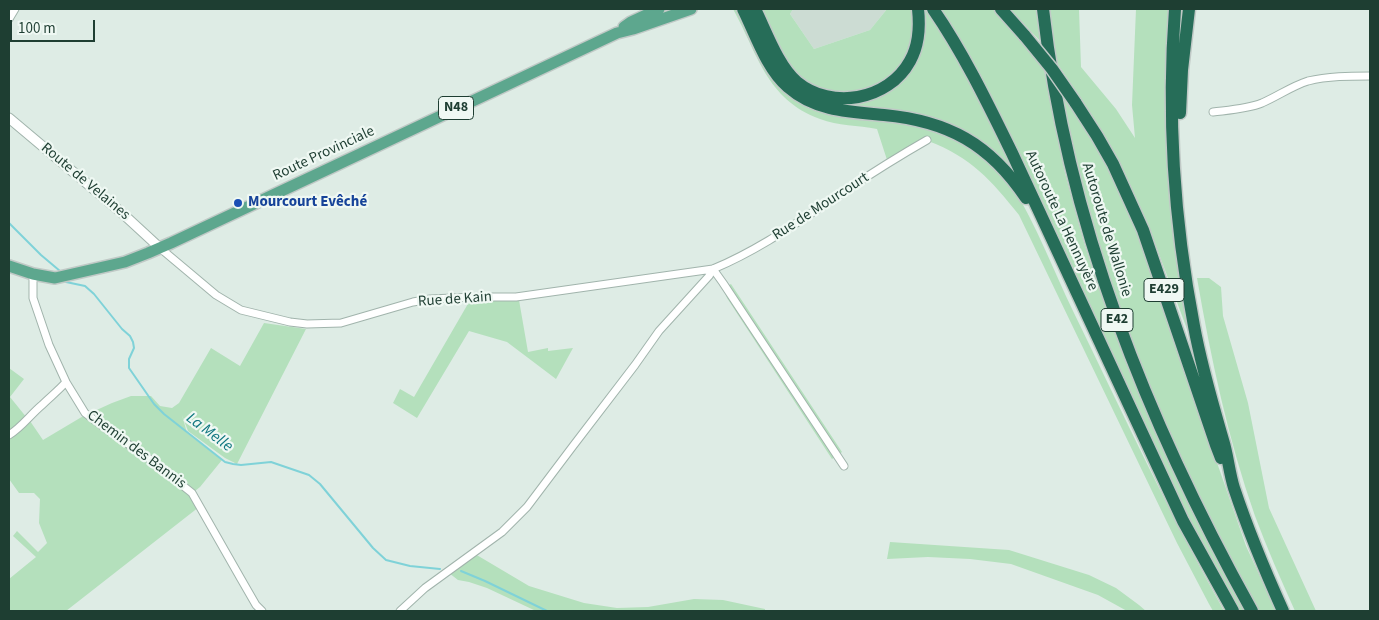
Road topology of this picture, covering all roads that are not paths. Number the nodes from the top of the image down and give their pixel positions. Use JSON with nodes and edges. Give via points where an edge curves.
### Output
{"nodes":[{"id":1,"x":15,"y":9,"type":"edge"},
{"id":2,"x":659,"y":9,"type":"edge"},
{"id":3,"x":691,"y":9,"type":"edge"},
{"id":4,"x":743,"y":9,"type":"edge"},
{"id":5,"x":755,"y":9,"type":"edge"},
{"id":6,"x":918,"y":9,"type":"edge"},
{"id":7,"x":933,"y":9,"type":"edge"},
{"id":8,"x":1001,"y":9,"type":"edge"},
{"id":9,"x":1043,"y":9,"type":"edge"},
{"id":10,"x":1175,"y":9,"type":"edge"},
{"id":11,"x":1189,"y":9,"type":"edge"},
{"id":12,"x":9,"y":20,"type":"edge"},
{"id":13,"x":617,"y":33,"type":"junction"},
{"id":14,"x":1370,"y":76,"type":"edge"},
{"id":15,"x":1213,"y":112,"type":"dead end"},
{"id":16,"x":9,"y":118,"type":"edge"},
{"id":17,"x":927,"y":140,"type":"dead end"},
{"id":18,"x":1174,"y":169,"type":"junction"},
{"id":19,"x":1041,"y":216,"type":"junction"},
{"id":20,"x":160,"y":248,"type":"junction"},
{"id":21,"x":9,"y":266,"type":"edge"},
{"id":22,"x":713,"y":269,"type":"junction"},
{"id":23,"x":32,"y":274,"type":"junction"},
{"id":24,"x":66,"y":382,"type":"junction"},
{"id":25,"x":9,"y":435,"type":"edge"},
{"id":26,"x":844,"y":466,"type":"dead end"},
{"id":27,"x":1233,"y":486,"type":"junction"},
{"id":28,"x":262,"y":611,"type":"edge"},
{"id":29,"x":400,"y":611,"type":"edge"},
{"id":30,"x":1232,"y":611,"type":"edge"},
{"id":31,"x":1252,"y":611,"type":"edge"},
{"id":32,"x":1284,"y":611,"type":"edge"}],
"edges":[{"from":1,"to":12,"type":"street"},
{"from":2,"to":13,"type":"main road","number":"N48","via":[[631,22]]},
{"from":3,"to":13,"type":"main road","number":"N48"},
{"from":4,"to":19,"type":"highway","via":[[770,65],[787,87],[800,97],[841,111],[913,119],[951,131],[976,145],[1002,167]]},
{"from":5,"to":6,"type":"highway","via":[[780,61],[797,82],[831,98],[846,99],[876,92],[889,84],[910,62],[916,48]]},
{"from":7,"to":19,"type":"highway","name":"Autoroute La Hennuyère","via":[[983,94]]},
{"from":8,"to":27,"type":"highway","number":"E429","bridge":true,"via":[[1052,69],[1112,164],[1143,230]]},
{"from":9,"to":31,"type":"highway","name":"Autoroute de Wallonie","number":"E42","via":[[1062,128],[1076,191],[1100,272],[1168,445]]},
{"from":10,"to":18,"type":"highway","via":[[1172,72]]},
{"from":11,"to":18,"type":"highway","via":[[1182,70],[1179,146]]},
{"from":13,"to":20,"type":"main road","name":"Route Provinciale","number":"N48"},
{"from":14,"to":15,"type":"street","via":[[1308,82],[1250,107]]},
{"from":16,"to":20,"type":"street","name":"Route de Velaines"},
{"from":17,"to":22,"type":"street","name":"Rue de Mourcourt","via":[[866,176],[779,235]]},
{"from":18,"to":27,"type":"highway","via":[[1194,326]]},
{"from":19,"to":30,"type":"highway","name":"Autoroute La Hennuyère","via":[[1179,513]]},
{"from":20,"to":22,"type":"street","name":"Rue de Kain","via":[[216,295],[241,310],[307,324],[341,323],[413,302],[516,296]]},
{"from":20,"to":23,"type":"main road","name":"Route Provinciale","number":"N48","via":[[125,262],[63,277]]},
{"from":21,"to":23,"type":"main road","name":"Route Provinciale","number":"N48"},
{"from":22,"to":26,"type":"street"},
{"from":22,"to":29,"type":"street","via":[[659,331],[527,507],[502,532],[425,588]]},
{"from":23,"to":24,"type":"street","name":"Chemin des Bannis","via":[[33,298]]},
{"from":24,"to":25,"type":"street"},
{"from":24,"to":28,"type":"street","name":"Chemin des Bannis","via":[[85,413],[192,493]]},
{"from":27,"to":32,"type":"highway"}]}
